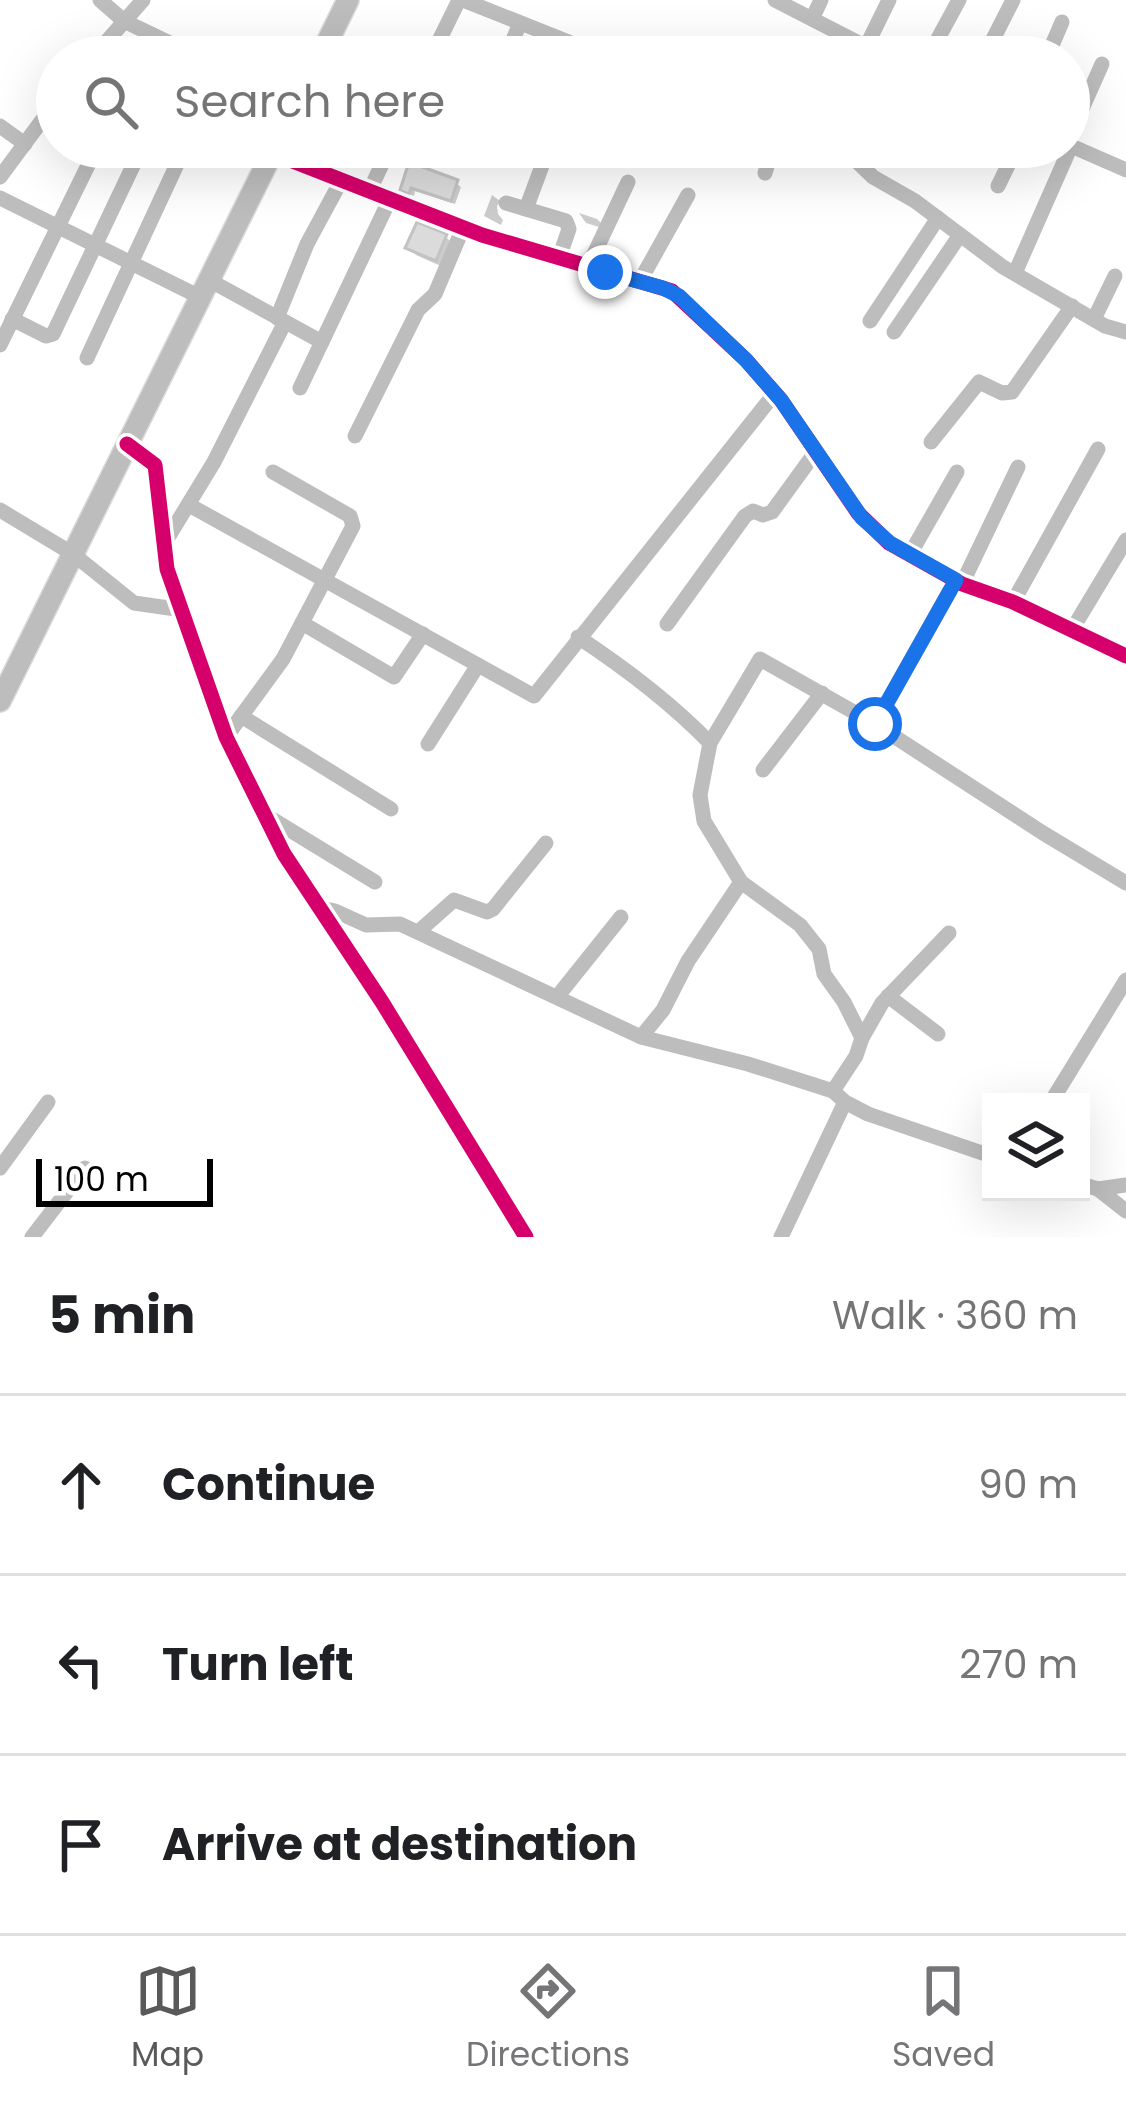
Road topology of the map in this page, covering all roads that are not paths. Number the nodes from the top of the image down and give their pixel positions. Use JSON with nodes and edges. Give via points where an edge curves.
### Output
{"nodes":[{"id":1,"x":100,"y":0,"type":"edge"},
{"id":2,"x":143,"y":0,"type":"edge"},
{"id":3,"x":348,"y":0,"type":"edge"},
{"id":4,"x":461,"y":0,"type":"edge"},
{"id":5,"x":775,"y":0,"type":"edge"},
{"id":6,"x":821,"y":0,"type":"edge"},
{"id":7,"x":889,"y":0,"type":"edge"},
{"id":8,"x":959,"y":0,"type":"edge"},
{"id":9,"x":1013,"y":0,"type":"edge"},
{"id":10,"x":812,"y":19,"type":"junction"},
{"id":11,"x":124,"y":21,"type":"junction"},
{"id":12,"x":1062,"y":22,"type":"dead end"},
{"id":13,"x":520,"y":23,"type":"junction"},
{"id":14,"x":153,"y":35,"type":"edge"},
{"id":15,"x":111,"y":36,"type":"edge"},
{"id":16,"x":330,"y":36,"type":"edge"},
{"id":17,"x":442,"y":36,"type":"edge"},
{"id":18,"x":515,"y":36,"type":"edge"},
{"id":19,"x":553,"y":36,"type":"edge"},
{"id":20,"x":840,"y":36,"type":"edge"},
{"id":21,"x":871,"y":36,"type":"edge"},
{"id":22,"x":939,"y":36,"type":"edge"},
{"id":23,"x":995,"y":36,"type":"edge"},
{"id":24,"x":1056,"y":36,"type":"edge"},
{"id":25,"x":1102,"y":64,"type":"dead end"},
{"id":26,"x":1090,"y":94,"type":"edge"},
{"id":27,"x":0,"y":126,"type":"edge"},
{"id":28,"x":36,"y":130,"type":"edge"},
{"id":29,"x":26,"y":144,"type":"junction"},
{"id":30,"x":1090,"y":151,"type":"edge"},
{"id":31,"x":1124,"y":165,"type":"edge"},
{"id":32,"x":88,"y":168,"type":"edge"},
{"id":33,"x":132,"y":168,"type":"edge"},
{"id":34,"x":175,"y":168,"type":"edge"},
{"id":35,"x":264,"y":168,"type":"edge"},
{"id":36,"x":312,"y":168,"type":"edge"},
{"id":37,"x":380,"y":168,"type":"edge"},
{"id":38,"x":541,"y":168,"type":"edge"},
{"id":39,"x":767,"y":168,"type":"edge"},
{"id":40,"x":864,"y":168,"type":"edge"},
{"id":41,"x":1007,"y":168,"type":"edge"},
{"id":42,"x":1060,"y":168,"type":"edge"},
{"id":43,"x":765,"y":173,"type":"dead end"},
{"id":44,"x":0,"y":177,"type":"edge"},
{"id":45,"x":341,"y":181,"type":"junction"},
{"id":46,"x":628,"y":182,"type":"dead end"},
{"id":47,"x":998,"y":186,"type":"dead end"},
{"id":48,"x":369,"y":193,"type":"junction"},
{"id":49,"x":688,"y":195,"type":"dead end"},
{"id":50,"x":0,"y":198,"type":"edge"},
{"id":51,"x":389,"y":201,"type":"junction"},
{"id":52,"x":506,"y":203,"type":"dead end"},
{"id":53,"x":526,"y":208,"type":"junction"},
{"id":54,"x":938,"y":218,"type":"junction"},
{"id":55,"x":58,"y":227,"type":"junction"},
{"id":56,"x":464,"y":228,"type":"junction"},
{"id":57,"x":960,"y":235,"type":"junction"},
{"id":58,"x":94,"y":247,"type":"junction"},
{"id":59,"x":559,"y":258,"type":"junction"},
{"id":60,"x":130,"y":264,"type":"junction"},
{"id":61,"x":587,"y":267,"type":"junction"},
{"id":62,"x":1016,"y":273,"type":"junction"},
{"id":63,"x":1115,"y":276,"type":"dead end"},
{"id":64,"x":640,"y":281,"type":"junction"},
{"id":65,"x":204,"y":288,"type":"junction"},
{"id":66,"x":1072,"y":306,"type":"junction"},
{"id":67,"x":1094,"y":319,"type":"junction"},
{"id":68,"x":12,"y":320,"type":"junction"},
{"id":69,"x":281,"y":320,"type":"junction"},
{"id":70,"x":870,"y":321,"type":"dead end"},
{"id":71,"x":894,"y":332,"type":"dead end"},
{"id":72,"x":1126,"y":332,"type":"edge"},
{"id":73,"x":322,"y":342,"type":"junction"},
{"id":74,"x":0,"y":345,"type":"edge"},
{"id":75,"x":87,"y":358,"type":"dead end"},
{"id":76,"x":300,"y":388,"type":"dead end"},
{"id":77,"x":775,"y":393,"type":"junction"},
{"id":78,"x":356,"y":436,"type":"dead end"},
{"id":79,"x":931,"y":442,"type":"dead end"},
{"id":80,"x":128,"y":444,"type":"junction"},
{"id":81,"x":1098,"y":449,"type":"dead end"},
{"id":82,"x":817,"y":450,"type":"junction"},
{"id":83,"x":1018,"y":467,"type":"dead end"},
{"id":84,"x":273,"y":472,"type":"dead end"},
{"id":85,"x":957,"y":472,"type":"dead end"},
{"id":86,"x":189,"y":505,"type":"junction"},
{"id":87,"x":0,"y":510,"type":"edge"},
{"id":88,"x":1126,"y":540,"type":"edge"},
{"id":89,"x":164,"y":544,"type":"junction"},
{"id":90,"x":73,"y":554,"type":"junction"},
{"id":91,"x":909,"y":556,"type":"junction"},
{"id":92,"x":324,"y":578,"type":"junction"},
{"id":93,"x":958,"y":582,"type":"junction"},
{"id":94,"x":1013,"y":602,"type":"junction"},
{"id":95,"x":183,"y":610,"type":"junction"},
{"id":96,"x":302,"y":622,"type":"junction"},
{"id":97,"x":668,"y":624,"type":"dead end"},
{"id":98,"x":1073,"y":628,"type":"junction"},
{"id":99,"x":423,"y":634,"type":"junction"},
{"id":100,"x":578,"y":637,"type":"junction"},
{"id":101,"x":1126,"y":656,"type":"edge"},
{"id":102,"x":478,"y":665,"type":"junction"},
{"id":103,"x":822,"y":693,"type":"junction"},
{"id":104,"x":0,"y":701,"type":"edge"},
{"id":105,"x":241,"y":716,"type":"junction"},
{"id":106,"x":875,"y":724,"type":"junction"},
{"id":107,"x":226,"y":737,"type":"junction"},
{"id":108,"x":710,"y":743,"type":"junction"},
{"id":109,"x":428,"y":744,"type":"dead end"},
{"id":110,"x":763,"y":770,"type":"dead end"},
{"id":111,"x":391,"y":809,"type":"dead end"},
{"id":112,"x":264,"y":815,"type":"junction"},
{"id":113,"x":546,"y":844,"type":"dead end"},
{"id":114,"x":375,"y":882,"type":"dead end"},
{"id":115,"x":741,"y":882,"type":"junction"},
{"id":116,"x":1126,"y":883,"type":"edge"},
{"id":117,"x":320,"y":908,"type":"junction"},
{"id":118,"x":621,"y":916,"type":"dead end"},
{"id":119,"x":418,"y":932,"type":"junction"},
{"id":120,"x":949,"y":933,"type":"dead end"},
{"id":121,"x":1126,"y":980,"type":"edge"},
{"id":122,"x":888,"y":996,"type":"junction"},
{"id":123,"x":557,"y":997,"type":"junction"},
{"id":124,"x":938,"y":1034,"type":"dead end"},
{"id":125,"x":641,"y":1037,"type":"junction"},
{"id":126,"x":862,"y":1038,"type":"junction"},
{"id":127,"x":1057,"y":1093,"type":"edge"},
{"id":128,"x":839,"y":1096,"type":"junction"},
{"id":129,"x":48,"y":1102,"type":"dead end"},
{"id":130,"x":982,"y":1153,"type":"edge"},
{"id":131,"x":0,"y":1168,"type":"edge"},
{"id":132,"x":85,"y":1168,"type":"dead end"},
{"id":133,"x":1126,"y":1185,"type":"edge"},
{"id":134,"x":1090,"y":1186,"type":"edge"},
{"id":135,"x":1090,"y":1187,"type":"edge"},
{"id":136,"x":1126,"y":1211,"type":"edge"},
{"id":137,"x":32,"y":1237,"type":"edge"},
{"id":138,"x":526,"y":1237,"type":"edge"},
{"id":139,"x":781,"y":1237,"type":"edge"}],
"edges":[{"from":1,"to":11,"type":"street"},
{"from":2,"to":11,"type":"street"},
{"from":3,"to":16,"type":"highway"},
{"from":4,"to":13,"type":"street"},
{"from":4,"to":17,"type":"street"},
{"from":5,"to":10,"type":"street"},
{"from":6,"to":10,"type":"street"},
{"from":7,"to":21,"type":"street"},
{"from":8,"to":22,"type":"street"},
{"from":9,"to":23,"type":"street"},
{"from":10,"to":20,"type":"street"},
{"from":11,"to":14,"type":"street"},
{"from":11,"to":15,"type":"street"},
{"from":12,"to":24,"type":"street"},
{"from":13,"to":18,"type":"street"},
{"from":13,"to":19,"type":"street"},
{"from":25,"to":26,"type":"street"},
{"from":27,"to":29,"type":"street"},
{"from":28,"to":29,"type":"street"},
{"from":29,"to":44,"type":"street"},
{"from":30,"to":31,"type":"street"},
{"from":32,"to":55,"type":"street"},
{"from":33,"to":58,"type":"street"},
{"from":34,"to":60,"type":"street"},
{"from":35,"to":65,"type":"highway"},
{"from":36,"to":45,"type":"street"},
{"from":37,"to":48,"type":"street"},
{"from":38,"to":53,"type":"street"},
{"from":39,"to":43,"type":"street"},
{"from":40,"to":54,"type":"street"},
{"from":41,"to":47,"type":"street"},
{"from":42,"to":62,"type":"street"},
{"from":45,"to":48,"type":"street"},
{"from":45,"to":69,"type":"street","via":[[307,244]]},
{"from":46,"to":61,"type":"street"},
{"from":48,"to":51,"type":"street"},
{"from":49,"to":64,"type":"street"},
{"from":50,"to":55,"type":"street"},
{"from":51,"to":56,"type":"street"},
{"from":51,"to":73,"type":"street"},
{"from":52,"to":53,"type":"street"},
{"from":53,"to":59,"type":"street","via":[[569,224]]},
{"from":54,"to":57,"type":"street"},
{"from":54,"to":70,"type":"street"},
{"from":55,"to":58,"type":"street"},
{"from":55,"to":68,"type":"street"},
{"from":56,"to":59,"type":"street"},
{"from":56,"to":78,"type":"street"},
{"from":57,"to":62,"type":"street"},
{"from":57,"to":71,"type":"street"},
{"from":58,"to":60,"type":"street"},
{"from":58,"to":68,"type":"street","via":[[50,337]]},
{"from":59,"to":61,"type":"street"},
{"from":60,"to":65,"type":"street"},
{"from":60,"to":75,"type":"street"},
{"from":61,"to":64,"type":"street"},
{"from":62,"to":66,"type":"street"},
{"from":63,"to":67,"type":"street"},
{"from":64,"to":77,"type":"street","via":[[679,296]]},
{"from":65,"to":69,"type":"street"},
{"from":65,"to":80,"type":"highway"},
{"from":66,"to":67,"type":"street"},
{"from":66,"to":79,"type":"street","via":[[1012,392],[979,382]]},
{"from":67,"to":72,"type":"street"},
{"from":68,"to":74,"type":"street"},
{"from":69,"to":73,"type":"street"},
{"from":69,"to":86,"type":"street"},
{"from":73,"to":76,"type":"street"},
{"from":77,"to":82,"type":"street"},
{"from":77,"to":100,"type":"street"},
{"from":80,"to":89,"type":"street","via":[[155,465]]},
{"from":80,"to":90,"type":"highway"},
{"from":81,"to":94,"type":"street"},
{"from":82,"to":91,"type":"street","via":[[862,518]]},
{"from":82,"to":97,"type":"street","via":[[772,512],[745,516]]},
{"from":83,"to":93,"type":"street"},
{"from":84,"to":92,"type":"street","via":[[353,521]]},
{"from":85,"to":91,"type":"street"},
{"from":86,"to":89,"type":"street"},
{"from":86,"to":92,"type":"street"},
{"from":87,"to":90,"type":"street"},
{"from":88,"to":98,"type":"street"},
{"from":89,"to":95,"type":"street"},
{"from":90,"to":95,"type":"street","via":[[134,603]]},
{"from":90,"to":104,"type":"highway"},
{"from":91,"to":93,"type":"street"},
{"from":92,"to":96,"type":"street"},
{"from":92,"to":99,"type":"street"},
{"from":93,"to":94,"type":"street"},
{"from":93,"to":106,"type":"street"},
{"from":94,"to":98,"type":"street"},
{"from":95,"to":107,"type":"street"},
{"from":96,"to":99,"type":"street","via":[[394,677]]},
{"from":96,"to":105,"type":"street"},
{"from":98,"to":101,"type":"street"},
{"from":99,"to":102,"type":"street"},
{"from":100,"to":102,"type":"street","via":[[534,696]]},
{"from":100,"to":108,"type":"street"},
{"from":102,"to":109,"type":"street"},
{"from":103,"to":106,"type":"street"},
{"from":103,"to":108,"type":"street","via":[[760,659]]},
{"from":103,"to":110,"type":"street"},
{"from":105,"to":107,"type":"street"},
{"from":105,"to":111,"type":"street"},
{"from":106,"to":116,"type":"street"},
{"from":107,"to":112,"type":"street"},
{"from":108,"to":115,"type":"street","via":[[704,821]]},
{"from":112,"to":114,"type":"street"},
{"from":112,"to":117,"type":"street"},
{"from":113,"to":119,"type":"street","via":[[493,909],[454,900]]},
{"from":115,"to":125,"type":"street"},
{"from":115,"to":126,"type":"street","via":[[800,925]]},
{"from":117,"to":119,"type":"street","via":[[366,926]]},
{"from":117,"to":138,"type":"street"},
{"from":118,"to":123,"type":"street"},
{"from":119,"to":123,"type":"street"},
{"from":120,"to":122,"type":"street"},
{"from":121,"to":127,"type":"street"},
{"from":122,"to":124,"type":"street"},
{"from":122,"to":126,"type":"street"},
{"from":123,"to":125,"type":"street"},
{"from":125,"to":128,"type":"street"},
{"from":126,"to":128,"type":"street"},
{"from":128,"to":130,"type":"street"},
{"from":128,"to":139,"type":"street"},
{"from":129,"to":131,"type":"street"},
{"from":132,"to":137,"type":"street"},
{"from":133,"to":134,"type":"street"},
{"from":135,"to":136,"type":"street"}]}
